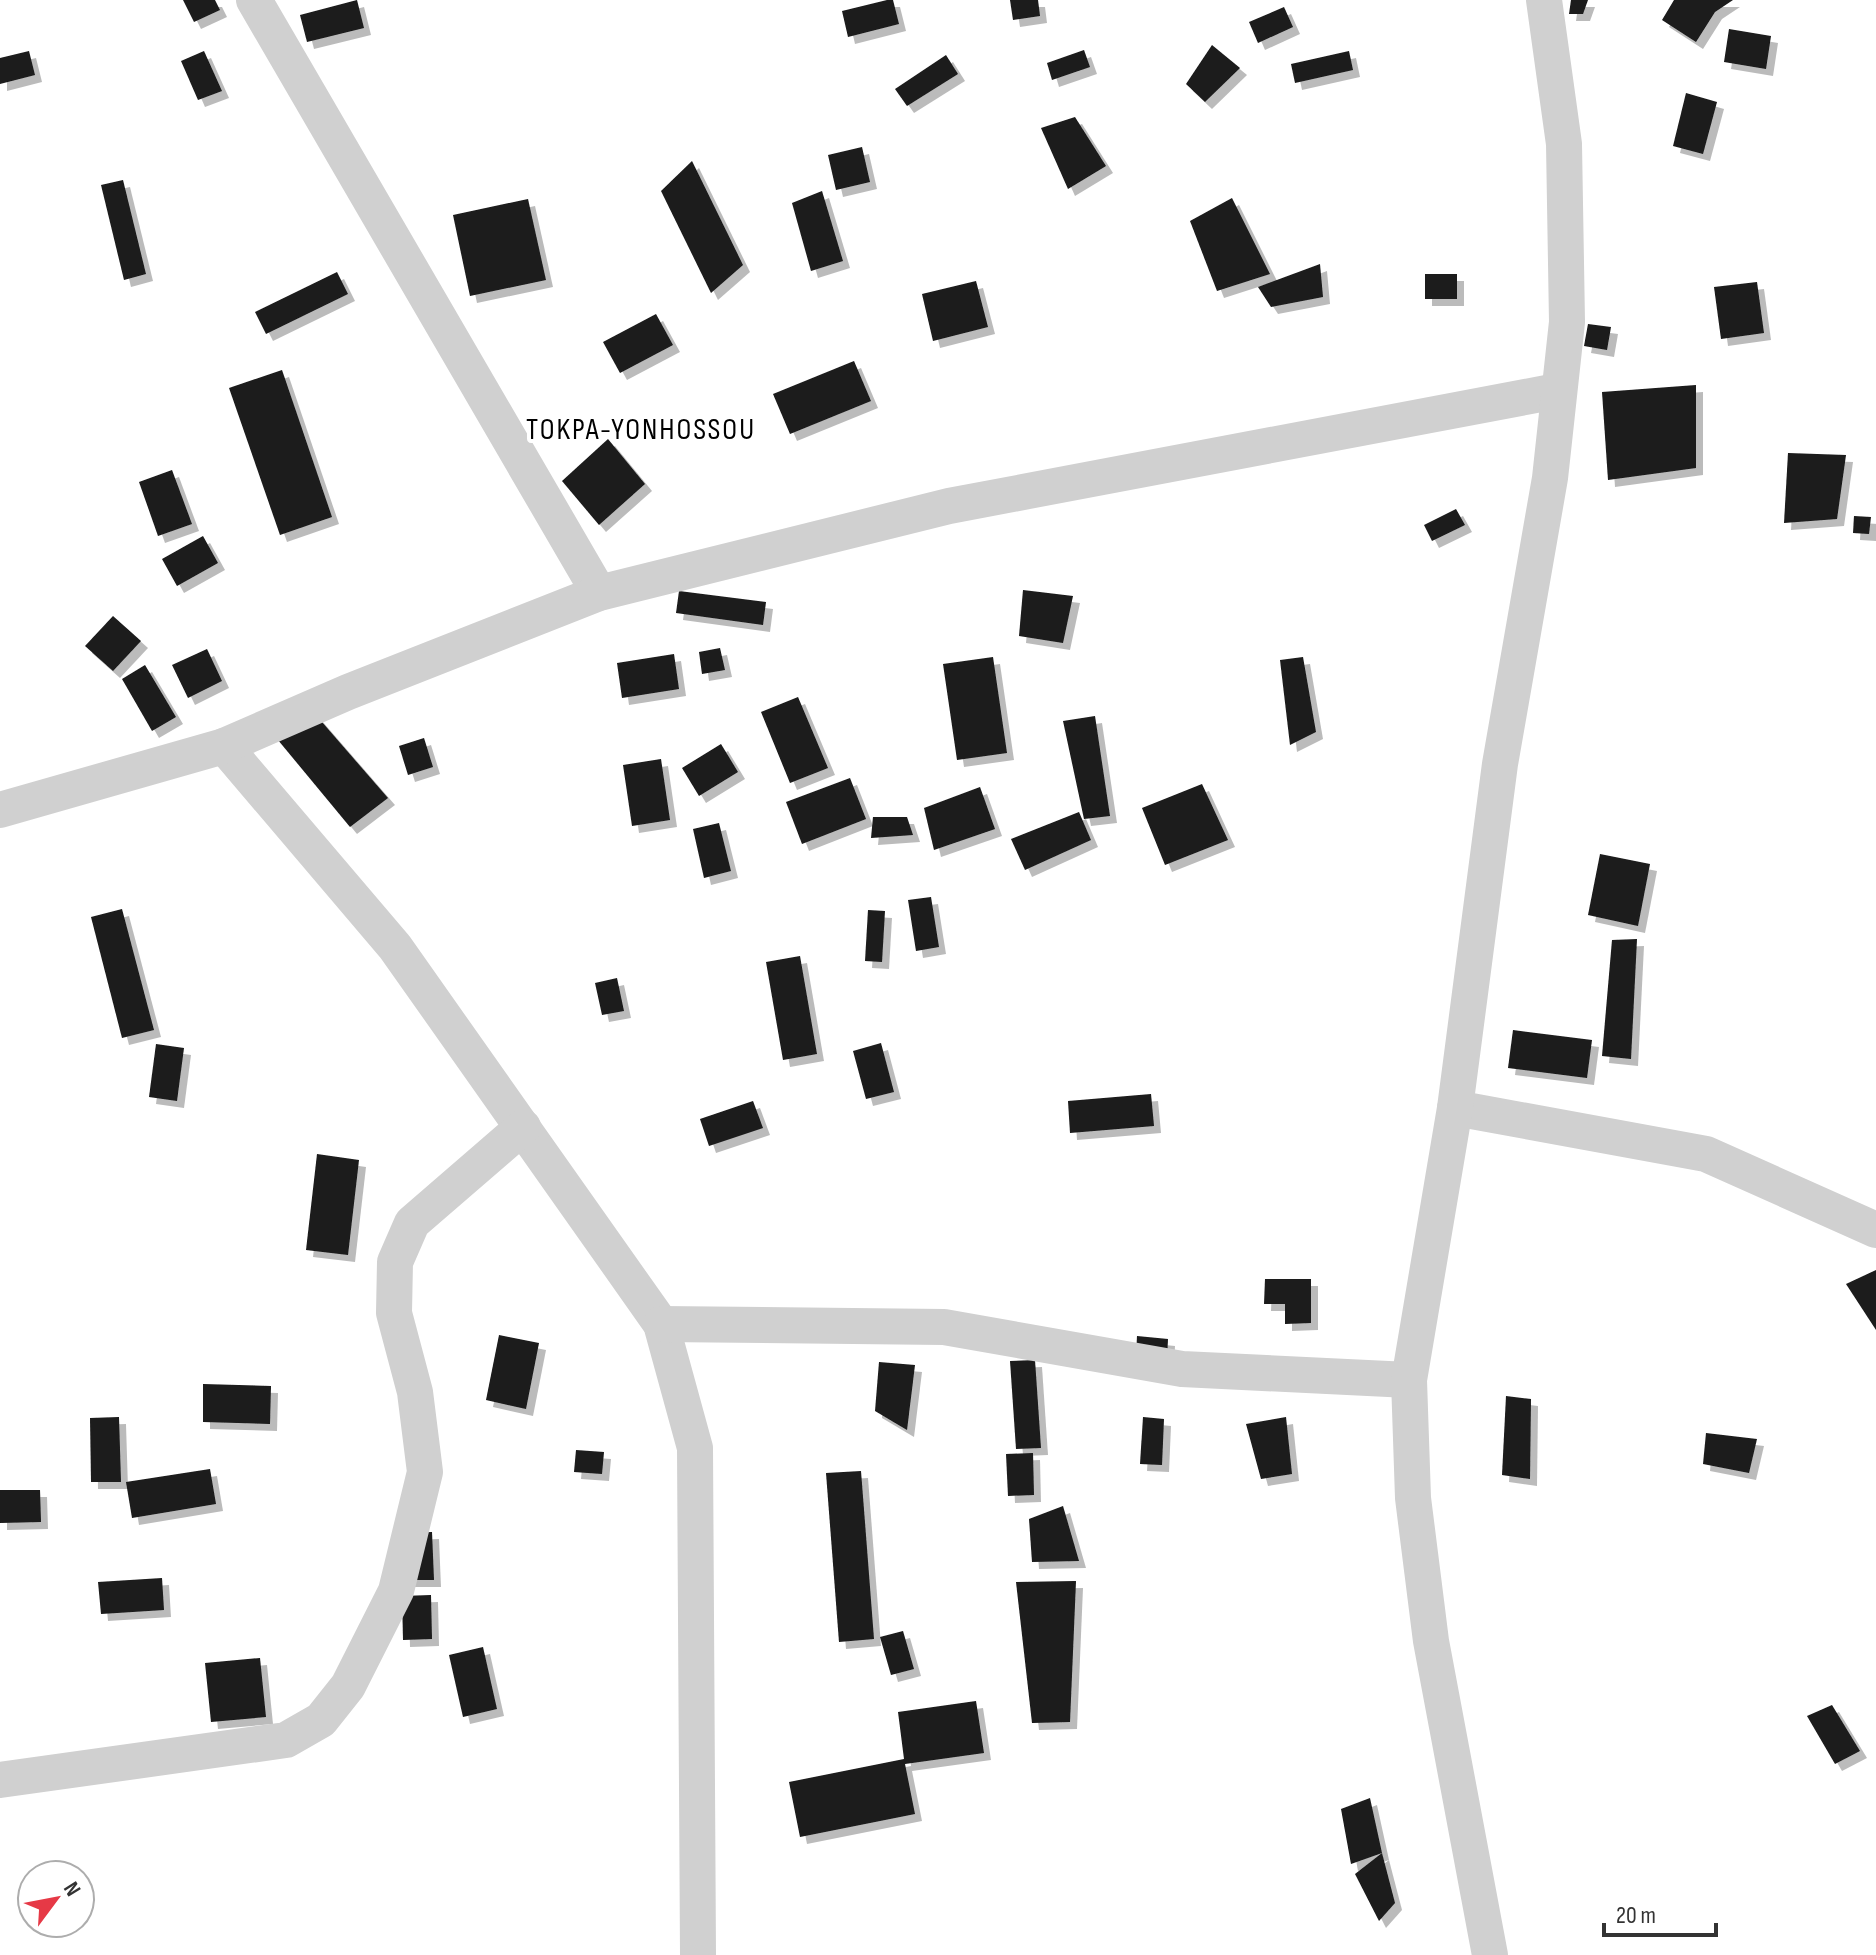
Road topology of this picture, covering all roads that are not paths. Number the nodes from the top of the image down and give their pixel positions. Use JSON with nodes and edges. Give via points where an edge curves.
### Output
{"nodes":[{"id":1,"x":254,"y":0,"type":"edge"},
{"id":2,"x":1544,"y":0,"type":"edge"},
{"id":3,"x":1557,"y":391,"type":"junction"},
{"id":4,"x":599,"y":593,"type":"junction"},
{"id":5,"x":224,"y":746,"type":"junction"},
{"id":6,"x":0,"y":810,"type":"edge"},
{"id":7,"x":1455,"y":1108,"type":"junction"},
{"id":8,"x":523,"y":1127,"type":"junction"},
{"id":9,"x":1876,"y":1230,"type":"edge"},
{"id":10,"x":661,"y":1324,"type":"junction"},
{"id":11,"x":1409,"y":1380,"type":"junction"},
{"id":12,"x":0,"y":1780,"type":"edge"},
{"id":13,"x":698,"y":1955,"type":"edge"},
{"id":14,"x":1490,"y":1955,"type":"edge"}],
"edges":[{"from":1,"to":4,"type":"street"},
{"from":2,"to":3,"type":"street","via":[[1564,144],[1567,322]]},
{"from":3,"to":4,"type":"street","via":[[949,506]]},
{"from":3,"to":7,"type":"street","via":[[1550,478],[1500,764]]},
{"from":4,"to":5,"type":"street"},
{"from":5,"to":6,"type":"street"},
{"from":5,"to":8,"type":"street","via":[[395,947]]},
{"from":7,"to":9,"type":"street","via":[[1706,1154]]},
{"from":7,"to":11,"type":"street"},
{"from":8,"to":10,"type":"street"},
{"from":8,"to":12,"type":"street","via":[[412,1223],[395,1262],[394,1313],[415,1392],[425,1472],[396,1591],[348,1686],[321,1720],[286,1740]]},
{"from":10,"to":11,"type":"street","via":[[944,1327],[1182,1369]]},
{"from":10,"to":13,"type":"street","via":[[695,1448]]},
{"from":11,"to":14,"type":"street","via":[[1413,1498],[1431,1641]]}]}
